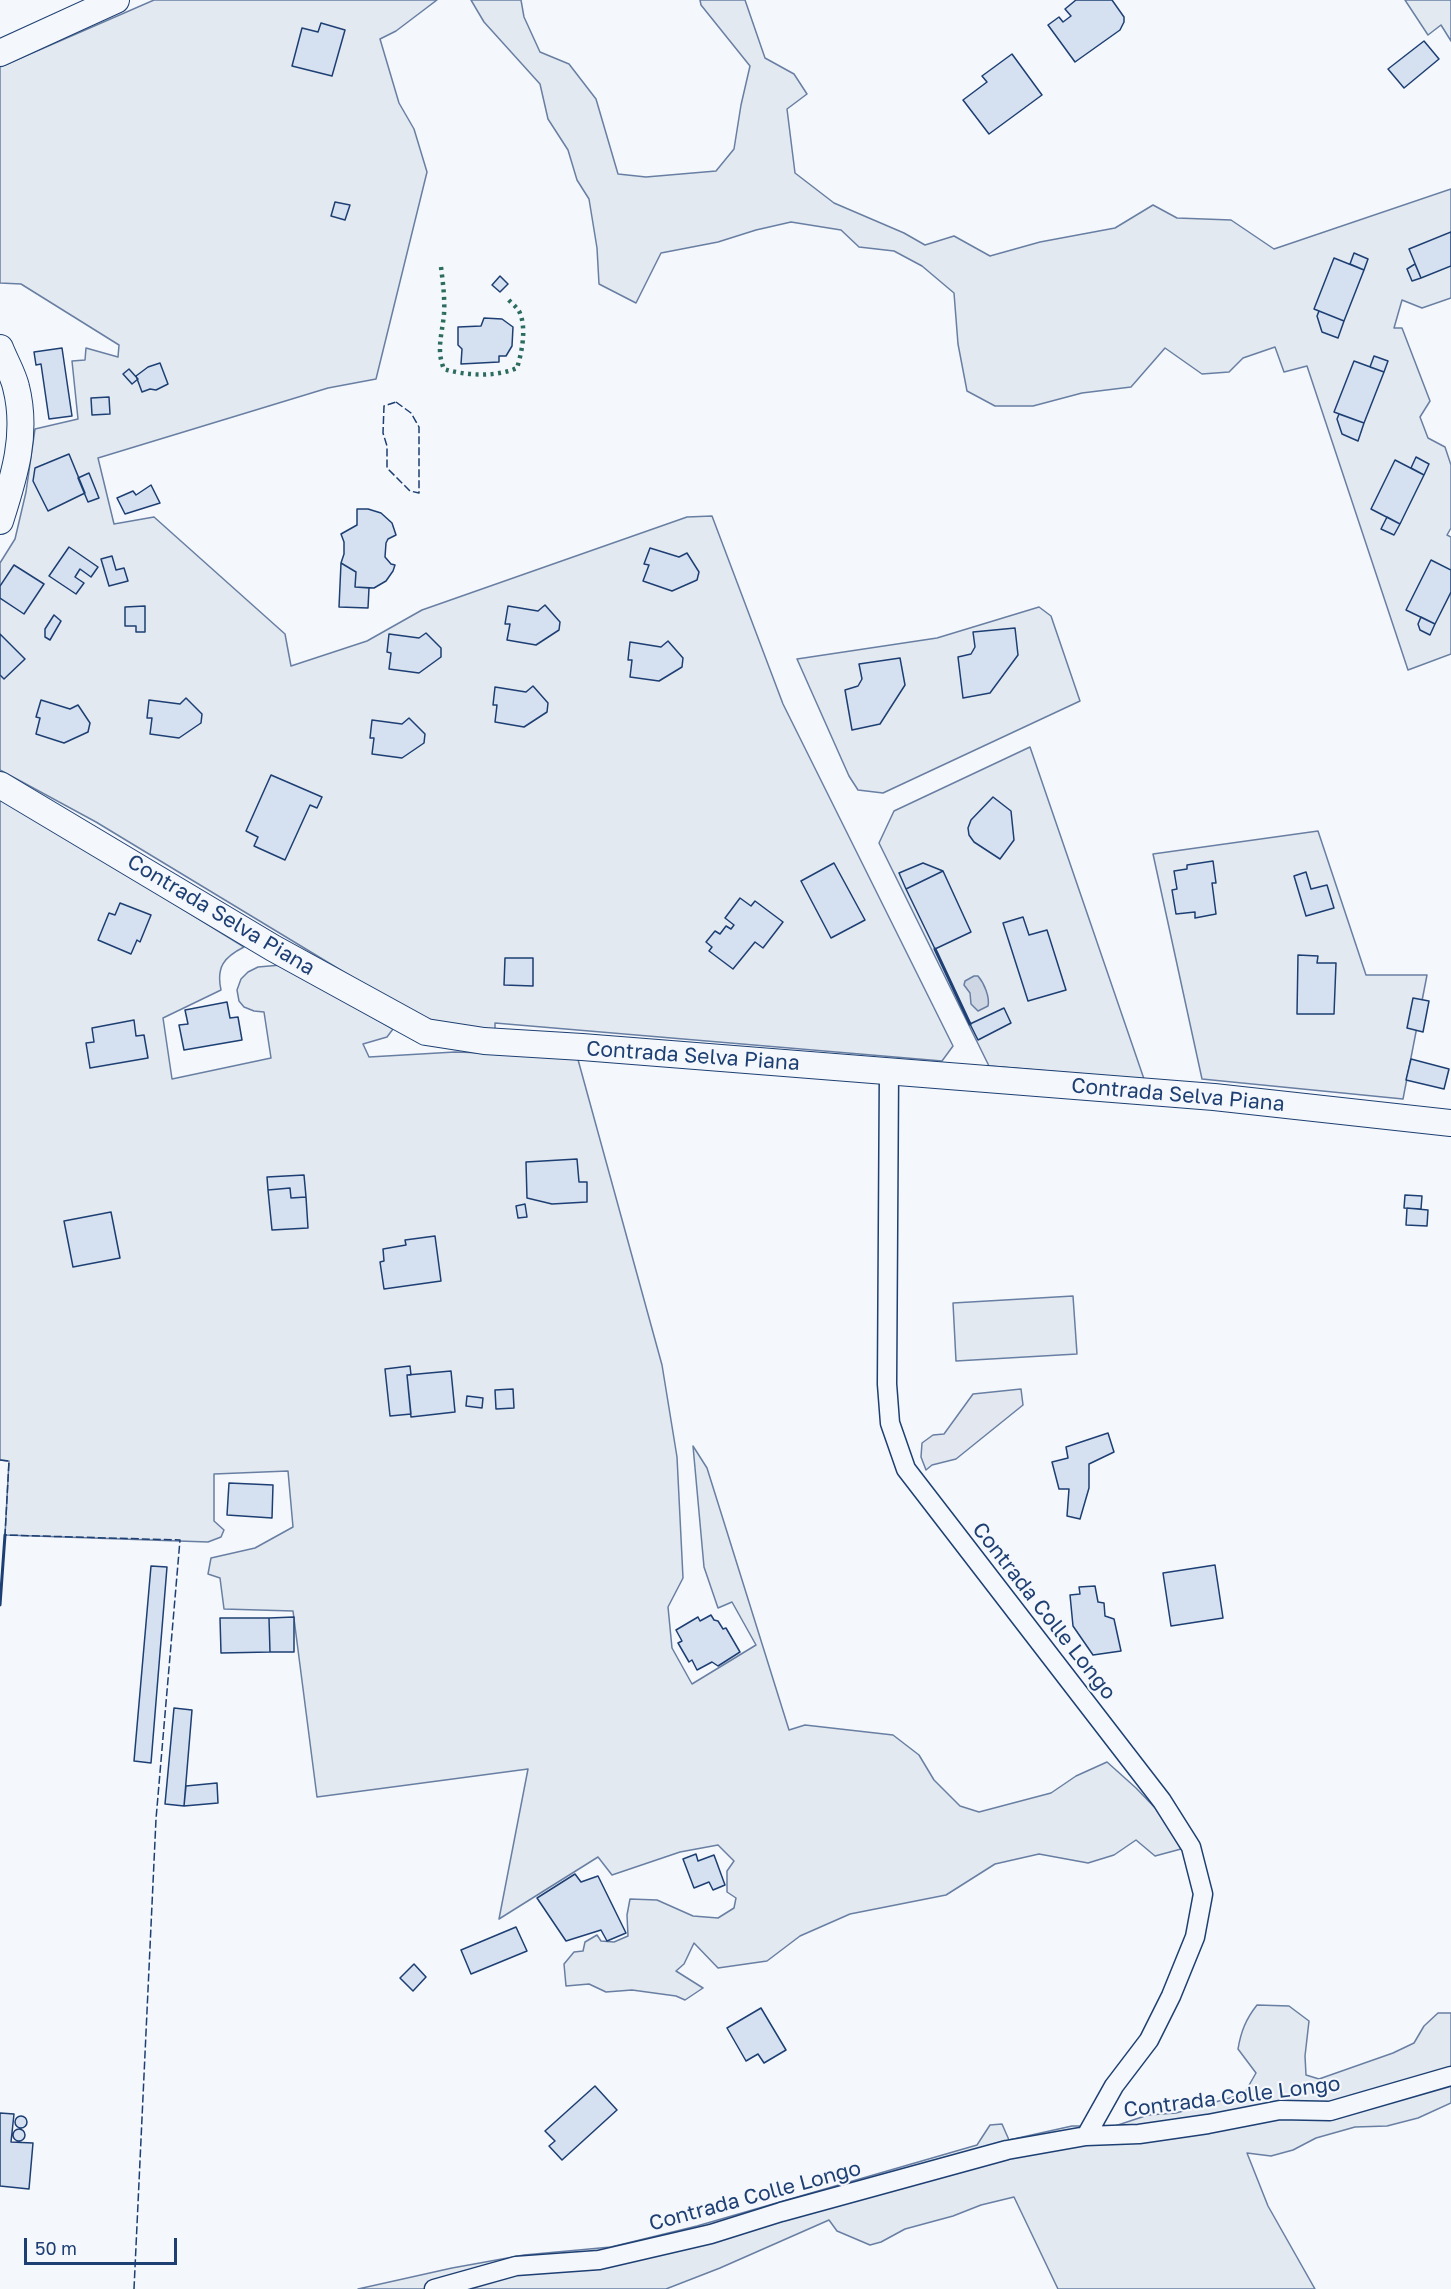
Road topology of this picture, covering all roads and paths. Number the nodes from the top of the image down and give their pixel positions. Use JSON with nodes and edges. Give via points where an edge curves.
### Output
{"nodes":[{"id":1,"x":116,"y":0,"type":"edge"},
{"id":2,"x":0,"y":53,"type":"edge"},
{"id":3,"x":0,"y":348,"type":"edge"},
{"id":4,"x":0,"y":520,"type":"edge"},
{"id":5,"x":0,"y":785,"type":"edge"},
{"id":6,"x":889,"y":1071,"type":"junction"},
{"id":7,"x":1451,"y":1123,"type":"edge"},
{"id":8,"x":1451,"y":2076,"type":"edge"},
{"id":9,"x":1086,"y":2136,"type":"junction"},
{"id":10,"x":434,"y":2289,"type":"edge"}],
"edges":[{"from":1,"to":2,"type":"street"},
{"from":3,"to":4,"type":"street","via":[[16,387],[22,428],[17,469]]},
{"from":5,"to":6,"type":"street","name":"Contrada Selva Piana","via":[[273,948],[426,1032],[484,1041]]},
{"from":6,"to":7,"type":"street","name":"Contrada Selva Piana","via":[[1214,1097]]},
{"from":6,"to":9,"type":"street","name":"Contrada Colle Longo","via":[[887,1384],[890,1423],[906,1469],[1162,1801],[1191,1847],[1203,1894],[1195,1937],[1171,1996],[1149,2040],[1114,2086]]},
{"from":8,"to":9,"type":"street","name":"Contrada Colle Longo","via":[[1330,2111],[1281,2110],[1139,2134]]},
{"from":9,"to":10,"type":"street","name":"Contrada Colle Longo","via":[[1007,2150],[599,2260],[516,2266]]}]}
